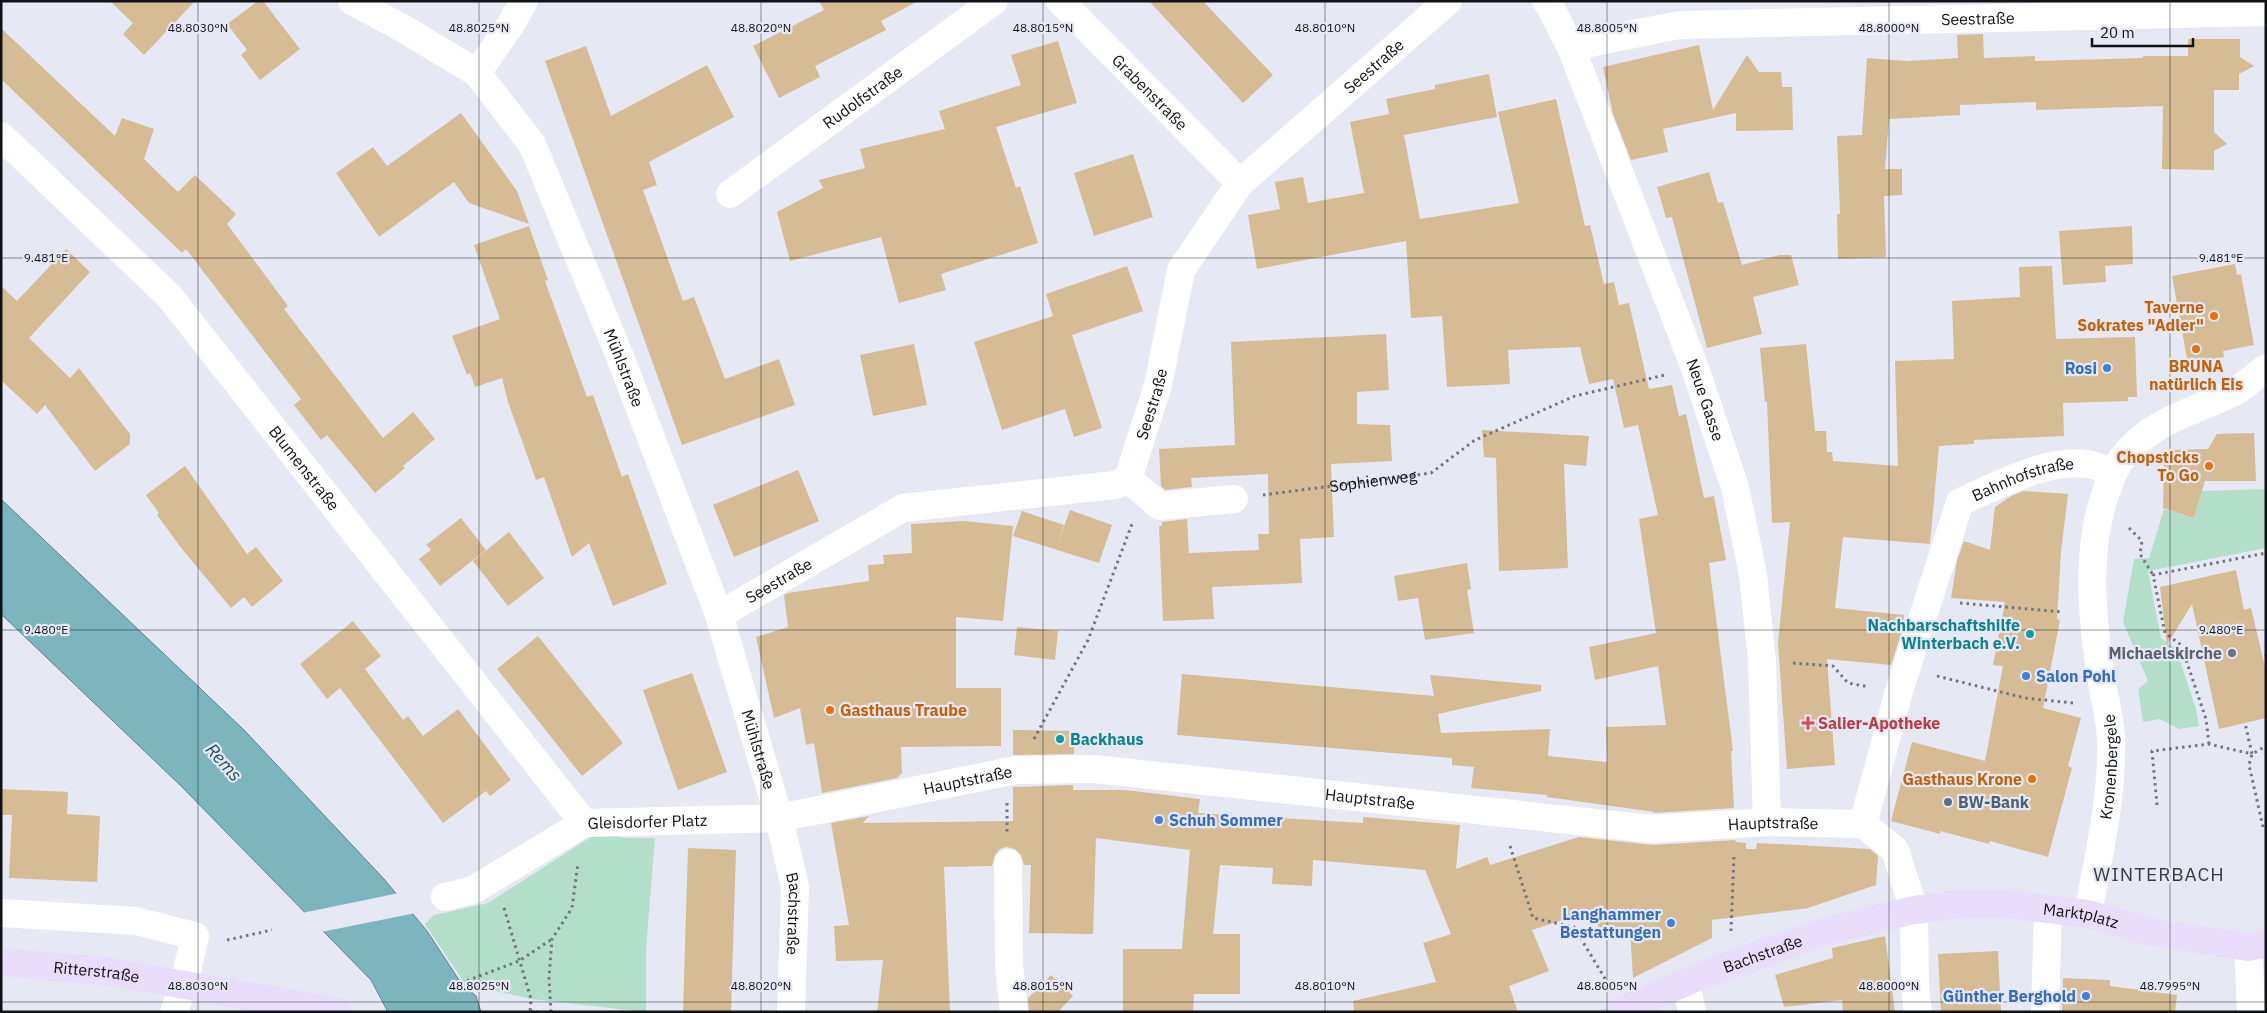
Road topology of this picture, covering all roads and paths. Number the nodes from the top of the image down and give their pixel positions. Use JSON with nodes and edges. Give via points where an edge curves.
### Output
{"nodes":[{"id":1,"x":352,"y":1,"type":"edge"},
{"id":2,"x":524,"y":1,"type":"edge"},
{"id":3,"x":994,"y":1,"type":"edge"},
{"id":4,"x":1060,"y":1,"type":"edge"},
{"id":5,"x":1448,"y":1,"type":"edge"},
{"id":6,"x":1546,"y":1,"type":"edge"},
{"id":7,"x":1904,"y":11,"type":"edge"},
{"id":8,"x":2266,"y":12,"type":"edge"},
{"id":9,"x":1679,"y":13,"type":"edge"},
{"id":10,"x":1572,"y":50,"type":"junction"},
{"id":11,"x":477,"y":73,"type":"junction"},
{"id":12,"x":1,"y":136,"type":"edge"},
{"id":13,"x":1240,"y":183,"type":"junction"},
{"id":14,"x":730,"y":194,"type":"dead end"},
{"id":15,"x":1695,"y":368,"type":"junction"},
{"id":16,"x":2266,"y":368,"type":"edge"},
{"id":17,"x":2113,"y":473,"type":"junction"},
{"id":18,"x":1122,"y":482,"type":"junction"},
{"id":19,"x":1234,"y":499,"type":"joint"},
{"id":20,"x":2101,"y":510,"type":"junction"},
{"id":21,"x":2266,"y":553,"type":"edge"},
{"id":22,"x":2153,"y":575,"type":"junction"},
{"id":23,"x":1929,"y":600,"type":"junction"},
{"id":24,"x":2094,"y":609,"type":"junction"},
{"id":25,"x":719,"y":615,"type":"junction"},
{"id":26,"x":1762,"y":661,"type":"junction"},
{"id":27,"x":1904,"y":680,"type":"junction"},
{"id":28,"x":2105,"y":701,"type":"junction"},
{"id":29,"x":2245,"y":723,"type":"dead end"},
{"id":30,"x":2209,"y":744,"type":"junction"},
{"id":31,"x":2266,"y":746,"type":"edge"},
{"id":32,"x":2252,"y":754,"type":"junction"},
{"id":33,"x":1016,"y":770,"type":"junction"},
{"id":34,"x":2157,"y":804,"type":"dead end"},
{"id":35,"x":1514,"y":814,"type":"junction"},
{"id":36,"x":779,"y":818,"type":"junction"},
{"id":37,"x":1767,"y":822,"type":"junction"},
{"id":38,"x":584,"y":823,"type":"junction"},
{"id":39,"x":1735,"y":824,"type":"junction"},
{"id":40,"x":1863,"y":824,"type":"junction"},
{"id":41,"x":2263,"y":827,"type":"dead end"},
{"id":42,"x":1008,"y":863,"type":"joint"},
{"id":43,"x":496,"y":876,"type":"junction"},
{"id":44,"x":445,"y":896,"type":"dead end"},
{"id":45,"x":1914,"y":910,"type":"junction"},
{"id":46,"x":2048,"y":910,"type":"junction"},
{"id":47,"x":1,"y":913,"type":"edge"},
{"id":48,"x":2088,"y":914,"type":"junction"},
{"id":49,"x":272,"y":930,"type":"dead end"},
{"id":50,"x":195,"y":936,"type":"junction"},
{"id":51,"x":552,"y":939,"type":"junction"},
{"id":52,"x":2257,"y":946,"type":"edge"},
{"id":53,"x":519,"y":960,"type":"junction"},
{"id":54,"x":1,"y":962,"type":"edge"},
{"id":55,"x":1736,"y":963,"type":"junction"},
{"id":56,"x":461,"y":982,"type":"dead end"},
{"id":57,"x":1686,"y":982,"type":"junction"},
{"id":58,"x":184,"y":984,"type":"junction"},
{"id":59,"x":1620,"y":1011,"type":"edge"},
{"id":60,"x":174,"y":1012,"type":"edge"},
{"id":61,"x":339,"y":1012,"type":"edge"},
{"id":62,"x":530,"y":1012,"type":"edge"},
{"id":63,"x":538,"y":1012,"type":"edge"},
{"id":64,"x":551,"y":1012,"type":"edge"},
{"id":65,"x":791,"y":1012,"type":"edge"},
{"id":66,"x":1014,"y":1012,"type":"edge"},
{"id":67,"x":1692,"y":1012,"type":"edge"},
{"id":68,"x":1918,"y":1012,"type":"edge"},
{"id":69,"x":2045,"y":1012,"type":"edge"},
{"id":70,"x":2251,"y":1012,"type":"edge"}],
"edges":[{"from":1,"to":11,"type":"street","name":"Mühlstraße","via":[[404,28]]},
{"from":2,"to":11,"type":"street","via":[[512,24]]},
{"from":3,"to":14,"type":"street","name":"Rudolfstraße"},
{"from":4,"to":13,"type":"street","name":"Grabenstraße"},
{"from":5,"to":13,"type":"street","name":"Seestraße"},
{"from":6,"to":10,"type":"street","name":"Neue Gasse"},
{"from":7,"to":8,"type":"street","name":"Seestraße"},
{"from":7,"to":9,"type":"street","name":"Seestraße"},
{"from":9,"to":10,"type":"street","name":"Seestraße"},
{"from":10,"to":15,"type":"street","name":"Neue Gasse"},
{"from":11,"to":25,"type":"street","name":"Mühlstraße","via":[[532,144],[619,354]]},
{"from":12,"to":38,"type":"street","name":"Blumenstraße","via":[[169,296]]},
{"from":13,"to":18,"type":"street","name":"Seestraße","via":[[1181,270],[1158,384]]},
{"from":15,"to":19,"type":"path","name":"Sophienweg","via":[[1575,396],[1475,440],[1431,473]]},
{"from":15,"to":26,"type":"street","name":"Neue Gasse","via":[[1735,487],[1753,575]]},
{"from":16,"to":17,"type":"street","via":[[2237,390],[2157,426],[2129,451]]},
{"from":17,"to":20,"type":"street","name":"Kronenbergele"},
{"from":17,"to":23,"type":"street","name":"Bahnhofstraße","via":[[2089,464],[2068,463],[2025,474],[1960,502]]},
{"from":18,"to":19,"type":"street","via":[[1160,506]]},
{"from":18,"to":25,"type":"street","name":"Seestraße","via":[[903,508]]},
{"from":18,"to":33,"type":"path","via":[[1136,515],[1088,640]]},
{"from":20,"to":22,"type":"path","via":[[2121,520],[2142,540],[2140,554]]},
{"from":20,"to":24,"type":"street","name":"Kronenbergele","via":[[2091,581]]},
{"from":21,"to":22,"type":"path"},
{"from":22,"to":30,"type":"path","via":[[2165,633],[2180,645],[2206,719]]},
{"from":23,"to":24,"type":"path","via":[[2067,612]]},
{"from":23,"to":27,"type":"street","name":"Bahnhofstraße"},
{"from":24,"to":28,"type":"street","name":"Kronenbergele"},
{"from":25,"to":36,"type":"street","name":"Mühlstraße"},
{"from":26,"to":27,"type":"path","via":[[1833,666],[1848,683]]},
{"from":26,"to":37,"type":"street","name":"Neue Gasse"},
{"from":27,"to":28,"type":"path","via":[[2025,698],[2083,704]]},
{"from":27,"to":40,"type":"street","name":"Bahnhofstraße"},
{"from":28,"to":48,"type":"street","name":"Kronenbergele","via":[[2111,737],[2108,806]]},
{"from":29,"to":32,"type":"path"},
{"from":30,"to":32,"type":"path"},
{"from":30,"to":34,"type":"path","via":[[2152,750]]},
{"from":31,"to":32,"type":"path"},
{"from":32,"to":41,"type":"path","via":[[2249,765]]},
{"from":33,"to":35,"type":"street","name":"Hauptstraße","via":[[1094,769]]},
{"from":33,"to":36,"type":"street","name":"Hauptstraße"},
{"from":33,"to":42,"type":"path","via":[[1007,786]]},
{"from":35,"to":39,"type":"street","name":"Hauptstraße","via":[[1652,830]]},
{"from":35,"to":59,"type":"path","via":[[1509,841],[1533,918],[1574,927]]},
{"from":36,"to":38,"type":"street","name":"Gleisdorfer Platz"},
{"from":36,"to":65,"type":"street","name":"Bachstraße","via":[[795,887]]},
{"from":37,"to":39,"type":"street","name":"Hauptstraße"},
{"from":37,"to":40,"type":"street","name":"Hauptstraße"},
{"from":38,"to":43,"type":"street","name":"Gleisdorfer Platz"},
{"from":38,"to":51,"type":"path","via":[[572,908]]},
{"from":39,"to":55,"type":"path","via":[[1731,944]]},
{"from":40,"to":45,"type":"street","via":[[1895,850]]},
{"from":42,"to":66,"type":"street","via":[[1009,964]]},
{"from":43,"to":44,"type":"street","name":"Gleisdorfer Platz","via":[[473,890]]},
{"from":43,"to":53,"type":"path"},
{"from":45,"to":46,"type":"main road","name":"Marktplatz","via":[[1961,904],[2005,904]]},
{"from":45,"to":55,"type":"main road","name":"Bachstraße","via":[[1826,931]]},
{"from":45,"to":68,"type":"street"},
{"from":46,"to":48,"type":"main road","name":"Marktplatz"},
{"from":46,"to":69,"type":"street"},
{"from":47,"to":50,"type":"street","via":[[136,921]]},
{"from":48,"to":52,"type":"main road","name":"Marktplatz","via":[[2150,932]]},
{"from":49,"to":50,"type":"path","via":[[222,940]]},
{"from":50,"to":58,"type":"street"},
{"from":51,"to":53,"type":"path"},
{"from":51,"to":64,"type":"path"},
{"from":52,"to":70,"type":"street"},
{"from":53,"to":56,"type":"path"},
{"from":53,"to":62,"type":"path","via":[[531,999]]},
{"from":54,"to":58,"type":"main road","name":"Ritterstraße","via":[[111,972]]},
{"from":55,"to":57,"type":"main road","name":"Bachstraße"},
{"from":57,"to":59,"type":"main road","name":"Bachstraße"},
{"from":57,"to":67,"type":"street"},
{"from":58,"to":60,"type":"street"},
{"from":58,"to":61,"type":"main road","name":"Ritterstraße"},
{"from":62,"to":63,"type":"path"}]}
